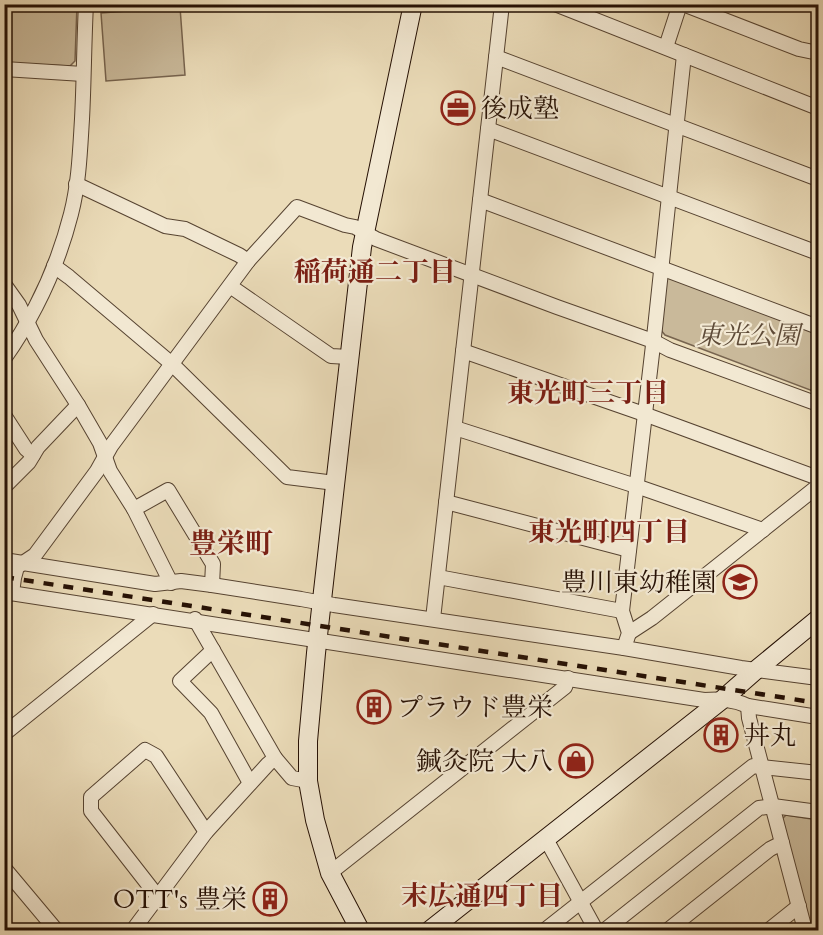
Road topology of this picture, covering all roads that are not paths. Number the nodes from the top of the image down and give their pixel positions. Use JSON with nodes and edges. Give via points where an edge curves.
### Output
{"nodes":[{"id":1,"x":86,"y":4,"type":"edge"},
{"id":2,"x":413,"y":4,"type":"edge"},
{"id":3,"x":502,"y":4,"type":"edge"},
{"id":4,"x":555,"y":4,"type":"edge"},
{"id":5,"x":681,"y":4,"type":"edge"},
{"id":6,"x":666,"y":47,"type":"junction"},
{"id":7,"x":819,"y":53,"type":"edge"},
{"id":8,"x":684,"y":55,"type":"junction"},
{"id":9,"x":496,"y":57,"type":"junction"},
{"id":10,"x":4,"y":69,"type":"edge"},
{"id":11,"x":83,"y":74,"type":"junction"},
{"id":12,"x":819,"y":107,"type":"edge"},
{"id":13,"x":676,"y":124,"type":"junction"},
{"id":14,"x":488,"y":129,"type":"junction"},
{"id":15,"x":819,"y":178,"type":"edge"},
{"id":16,"x":76,"y":184,"type":"junction"},
{"id":17,"x":669,"y":196,"type":"junction"},
{"id":18,"x":480,"y":200,"type":"junction"},
{"id":19,"x":365,"y":232,"type":"junction"},
{"id":20,"x":819,"y":253,"type":"edge"},
{"id":21,"x":248,"y":261,"type":"junction"},
{"id":22,"x":54,"y":266,"type":"junction"},
{"id":23,"x":661,"y":268,"type":"junction"},
{"id":24,"x":472,"y":275,"type":"junction"},
{"id":25,"x":4,"y":284,"type":"edge"},
{"id":26,"x":230,"y":286,"type":"junction"},
{"id":27,"x":27,"y":323,"type":"junction"},
{"id":28,"x":819,"y":327,"type":"edge"},
{"id":29,"x":653,"y":341,"type":"junction"},
{"id":30,"x":464,"y":351,"type":"junction"},
{"id":31,"x":349,"y":357,"type":"junction"},
{"id":32,"x":4,"y":359,"type":"edge"},
{"id":33,"x":172,"y":364,"type":"junction"},
{"id":34,"x":819,"y":404,"type":"edge"},
{"id":35,"x":78,"y":405,"type":"junction"},
{"id":36,"x":644,"y":414,"type":"junction"},
{"id":37,"x":4,"y":416,"type":"edge"},
{"id":38,"x":455,"y":428,"type":"junction"},
{"id":39,"x":33,"y":455,"type":"junction"},
{"id":40,"x":105,"y":456,"type":"junction"},
{"id":41,"x":819,"y":478,"type":"edge"},
{"id":42,"x":335,"y":483,"type":"junction"},
{"id":43,"x":636,"y":486,"type":"junction"},
{"id":44,"x":819,"y":486,"type":"edge"},
{"id":45,"x":4,"y":487,"type":"edge"},
{"id":46,"x":446,"y":502,"type":"junction"},
{"id":47,"x":134,"y":509,"type":"junction"},
{"id":48,"x":763,"y":530,"type":"junction"},
{"id":49,"x":629,"y":550,"type":"junction"},
{"id":50,"x":4,"y":560,"type":"edge"},
{"id":51,"x":24,"y":563,"type":"junction"},
{"id":52,"x":438,"y":577,"type":"junction"},
{"id":53,"x":171,"y":583,"type":"junction"},
{"id":54,"x":212,"y":585,"type":"junction"},
{"id":55,"x":7,"y":594,"type":"edge"},
{"id":56,"x":322,"y":603,"type":"junction"},
{"id":57,"x":622,"y":611,"type":"junction"},
{"id":58,"x":153,"y":614,"type":"junction"},
{"id":59,"x":433,"y":619,"type":"junction"},
{"id":60,"x":819,"y":619,"type":"edge"},
{"id":61,"x":195,"y":620,"type":"junction"},
{"id":62,"x":629,"y":633,"type":"junction"},
{"id":63,"x":318,"y":640,"type":"junction"},
{"id":64,"x":624,"y":648,"type":"junction"},
{"id":65,"x":213,"y":650,"type":"junction"},
{"id":66,"x":756,"y":670,"type":"junction"},
{"id":67,"x":568,"y":678,"type":"junction"},
{"id":68,"x":819,"y":678,"type":"edge"},
{"id":69,"x":723,"y":699,"type":"junction"},
{"id":70,"x":748,"y":706,"type":"junction"},
{"id":71,"x":819,"y":717,"type":"edge"},
{"id":72,"x":4,"y":734,"type":"edge"},
{"id":73,"x":275,"y":758,"type":"junction"},
{"id":74,"x":763,"y":766,"type":"junction"},
{"id":75,"x":819,"y":773,"type":"edge"},
{"id":76,"x":308,"y":781,"type":"junction"},
{"id":77,"x":250,"y":783,"type":"junction"},
{"id":78,"x":773,"y":806,"type":"junction"},
{"id":79,"x":819,"y":812,"type":"edge"},
{"id":80,"x":206,"y":832,"type":"junction"},
{"id":81,"x":546,"y":839,"type":"junction"},
{"id":82,"x":782,"y":843,"type":"junction"},
{"id":83,"x":4,"y":868,"type":"edge"},
{"id":84,"x":330,"y":873,"type":"junction"},
{"id":85,"x":158,"y":897,"type":"junction"},
{"id":86,"x":580,"y":902,"type":"junction"},
{"id":87,"x":799,"y":906,"type":"junction"},
{"id":88,"x":56,"y":930,"type":"edge"},
{"id":89,"x":133,"y":930,"type":"edge"},
{"id":90,"x":360,"y":930,"type":"edge"},
{"id":91,"x":430,"y":930,"type":"edge"},
{"id":92,"x":545,"y":930,"type":"edge"},
{"id":93,"x":596,"y":930,"type":"edge"},
{"id":94,"x":605,"y":930,"type":"edge"},
{"id":95,"x":668,"y":930,"type":"edge"},
{"id":96,"x":769,"y":930,"type":"edge"},
{"id":97,"x":805,"y":930,"type":"edge"}],
"edges":[{"from":1,"to":11,"type":"street"},
{"from":2,"to":19,"type":"street"},
{"from":3,"to":9,"type":"street"},
{"from":4,"to":6,"type":"street"},
{"from":5,"to":6,"type":"street"},
{"from":5,"to":7,"type":"street"},
{"from":6,"to":8,"type":"street"},
{"from":8,"to":12,"type":"street"},
{"from":8,"to":13,"type":"street"},
{"from":9,"to":13,"type":"street"},
{"from":9,"to":14,"type":"street"},
{"from":10,"to":11,"type":"street"},
{"from":11,"to":16,"type":"street"},
{"from":13,"to":15,"type":"street"},
{"from":13,"to":17,"type":"street"},
{"from":14,"to":17,"type":"street"},
{"from":14,"to":18,"type":"street"},
{"from":16,"to":21,"type":"street","via":[[165,226],[185,229]]},
{"from":16,"to":22,"type":"street"},
{"from":17,"to":20,"type":"street"},
{"from":17,"to":23,"type":"street"},
{"from":18,"to":23,"type":"street"},
{"from":18,"to":24,"type":"street"},
{"from":19,"to":21,"type":"street","via":[[297,207]]},
{"from":19,"to":24,"type":"street"},
{"from":19,"to":31,"type":"street"},
{"from":21,"to":26,"type":"street"},
{"from":22,"to":27,"type":"street"},
{"from":22,"to":33,"type":"street"},
{"from":23,"to":28,"type":"street"},
{"from":23,"to":29,"type":"street"},
{"from":24,"to":29,"type":"street"},
{"from":24,"to":30,"type":"street"},
{"from":25,"to":27,"type":"street"},
{"from":26,"to":31,"type":"street","via":[[331,356]]},
{"from":26,"to":33,"type":"street"},
{"from":27,"to":32,"type":"street"},
{"from":27,"to":35,"type":"street"},
{"from":29,"to":34,"type":"street"},
{"from":29,"to":36,"type":"street"},
{"from":30,"to":36,"type":"street"},
{"from":30,"to":38,"type":"street"},
{"from":31,"to":42,"type":"street"},
{"from":33,"to":40,"type":"street"},
{"from":33,"to":42,"type":"street","via":[[287,477]]},
{"from":35,"to":39,"type":"street"},
{"from":35,"to":40,"type":"street"},
{"from":36,"to":41,"type":"street"},
{"from":36,"to":43,"type":"street"},
{"from":37,"to":39,"type":"street"},
{"from":38,"to":43,"type":"street"},
{"from":38,"to":46,"type":"street"},
{"from":39,"to":45,"type":"street"},
{"from":40,"to":47,"type":"street"},
{"from":40,"to":51,"type":"street","via":[[35,555]]},
{"from":42,"to":56,"type":"street"},
{"from":43,"to":48,"type":"street"},
{"from":43,"to":49,"type":"street"},
{"from":44,"to":48,"type":"street"},
{"from":46,"to":49,"type":"street"},
{"from":46,"to":52,"type":"street"},
{"from":47,"to":53,"type":"street"},
{"from":47,"to":54,"type":"street","via":[[168,490],[213,564]]},
{"from":48,"to":62,"type":"street"},
{"from":49,"to":57,"type":"street"},
{"from":50,"to":51,"type":"street"},
{"from":51,"to":53,"type":"street","via":[[155,585]]},
{"from":51,"to":55,"type":"street","via":[[17,567]]},
{"from":52,"to":57,"type":"street"},
{"from":52,"to":59,"type":"street"},
{"from":53,"to":54,"type":"street"},
{"from":54,"to":56,"type":"street"},
{"from":55,"to":58,"type":"street"},
{"from":56,"to":59,"type":"street"},
{"from":56,"to":63,"type":"street"},
{"from":57,"to":62,"type":"street"},
{"from":58,"to":61,"type":"street"},
{"from":58,"to":72,"type":"street"},
{"from":59,"to":64,"type":"street"},
{"from":60,"to":66,"type":"street"},
{"from":61,"to":63,"type":"street"},
{"from":61,"to":65,"type":"street"},
{"from":62,"to":64,"type":"street"},
{"from":63,"to":67,"type":"street"},
{"from":63,"to":76,"type":"street"},
{"from":64,"to":66,"type":"street"},
{"from":65,"to":73,"type":"street"},
{"from":65,"to":77,"type":"street","via":[[180,681],[211,713]]},
{"from":66,"to":68,"type":"street"},
{"from":66,"to":69,"type":"street"},
{"from":67,"to":69,"type":"street","via":[[704,700]]},
{"from":67,"to":84,"type":"street","via":[[565,687]]},
{"from":69,"to":70,"type":"street"},
{"from":69,"to":81,"type":"street"},
{"from":70,"to":71,"type":"street"},
{"from":70,"to":74,"type":"street"},
{"from":73,"to":76,"type":"street","via":[[292,778]]},
{"from":73,"to":77,"type":"street"},
{"from":74,"to":75,"type":"street"},
{"from":74,"to":78,"type":"street"},
{"from":74,"to":86,"type":"street","via":[[753,766]]},
{"from":76,"to":84,"type":"street"},
{"from":77,"to":80,"type":"street"},
{"from":78,"to":79,"type":"street"},
{"from":78,"to":82,"type":"street"},
{"from":78,"to":94,"type":"street","via":[[759,808]]},
{"from":80,"to":85,"type":"street"},
{"from":80,"to":85,"type":"street","via":[[156,756],[145,750],[91,796],[91,811]]},
{"from":81,"to":86,"type":"street"},
{"from":81,"to":91,"type":"street"},
{"from":82,"to":87,"type":"street"},
{"from":82,"to":95,"type":"street"},
{"from":83,"to":88,"type":"street"},
{"from":84,"to":90,"type":"street"},
{"from":85,"to":89,"type":"street"},
{"from":86,"to":92,"type":"street"},
{"from":86,"to":93,"type":"street"},
{"from":87,"to":96,"type":"street"},
{"from":87,"to":97,"type":"street"}]}
